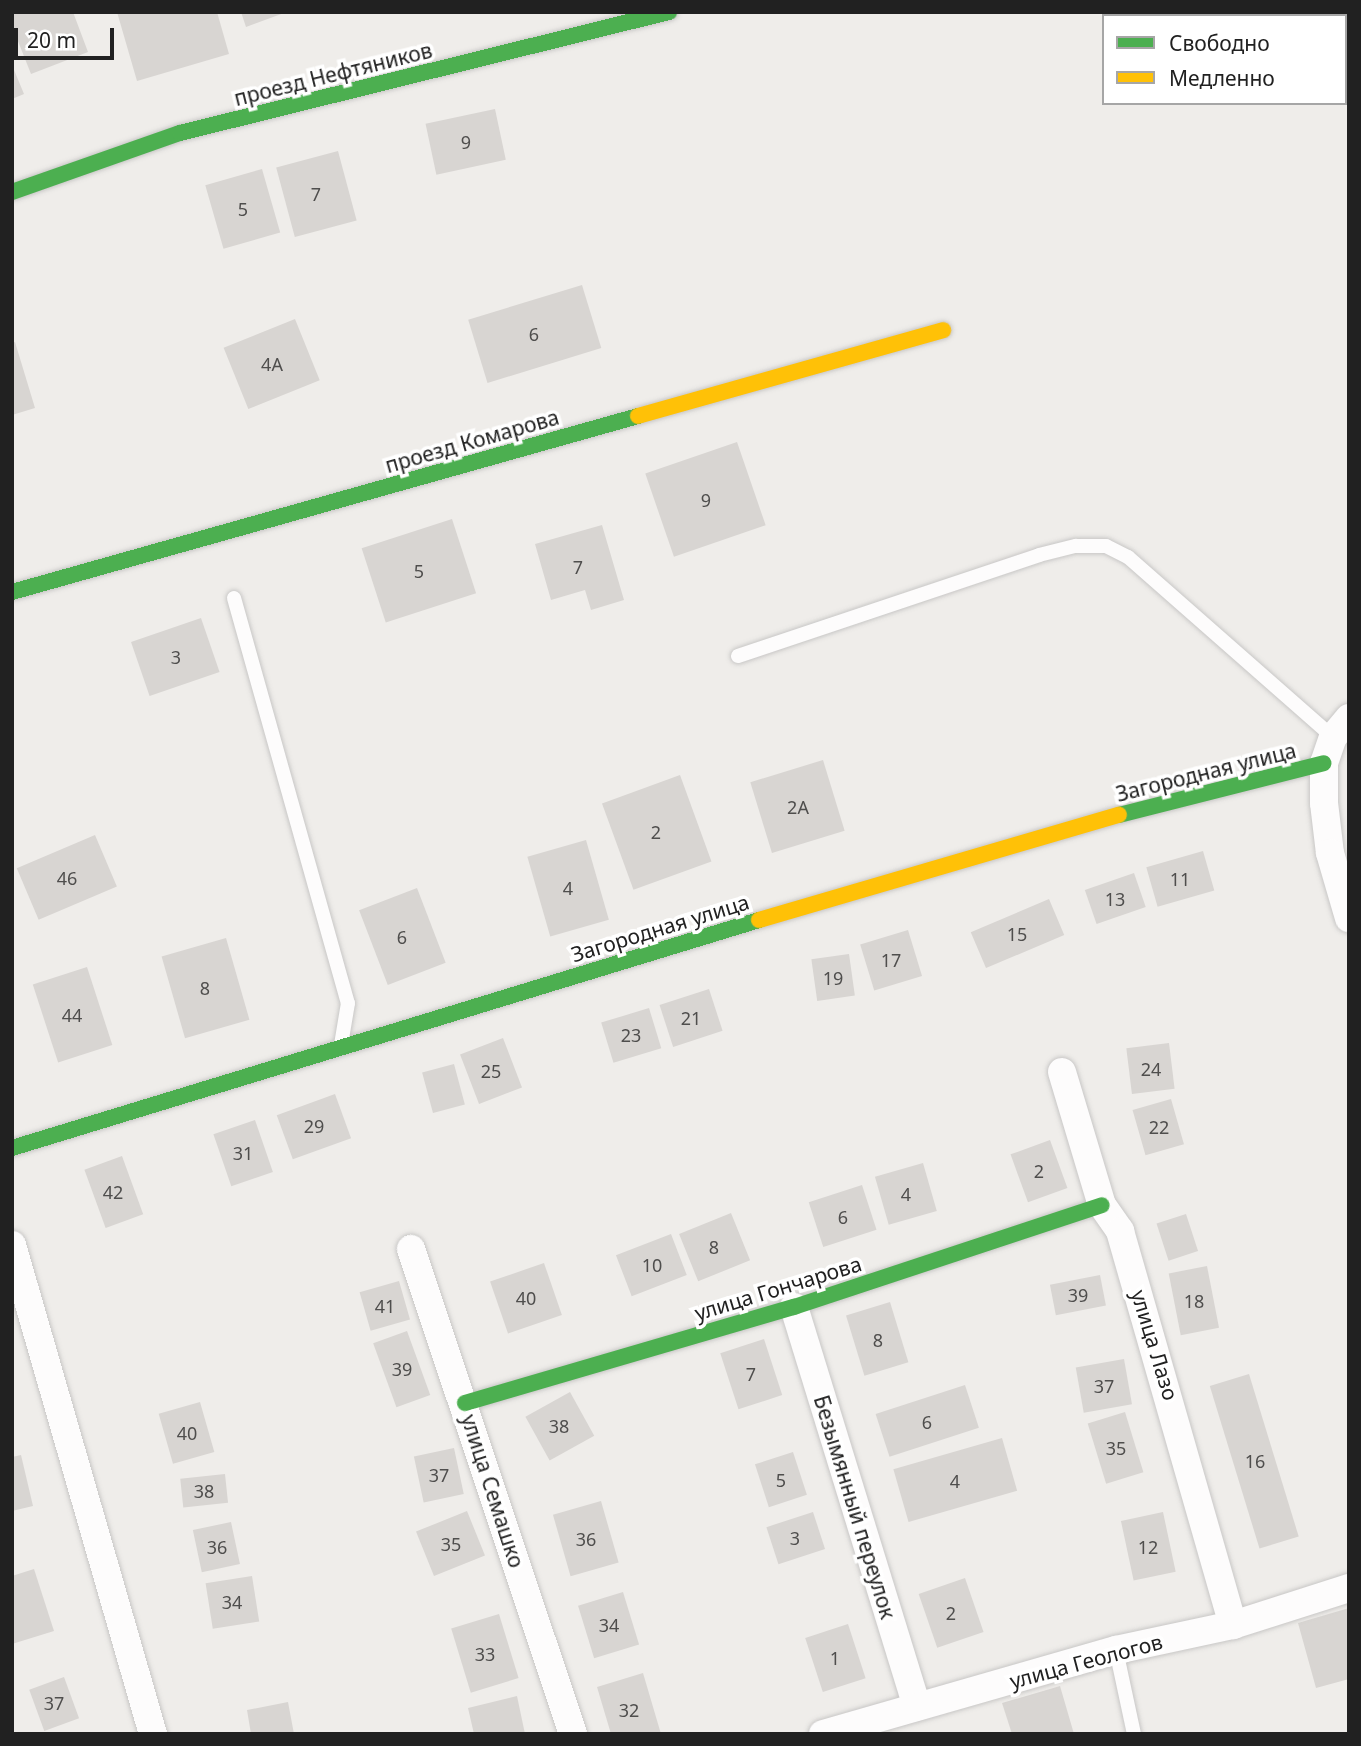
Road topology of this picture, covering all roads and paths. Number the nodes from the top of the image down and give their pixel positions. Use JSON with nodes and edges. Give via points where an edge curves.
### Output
{"nodes":[{"id":1,"x":669,"y":12,"type":"edge"},
{"id":2,"x":12,"y":192,"type":"edge"},
{"id":3,"x":943,"y":331,"type":"dead end"},
{"id":4,"x":12,"y":592,"type":"edge"},
{"id":5,"x":234,"y":598,"type":"dead end"},
{"id":6,"x":738,"y":656,"type":"dead end"},
{"id":7,"x":1335,"y":739,"type":"edge"},
{"id":8,"x":1349,"y":918,"type":"edge"},
{"id":9,"x":341,"y":1047,"type":"junction"},
{"id":10,"x":1062,"y":1072,"type":"dead end"},
{"id":11,"x":12,"y":1148,"type":"edge"},
{"id":12,"x":1102,"y":1205,"type":"junction"},
{"id":13,"x":12,"y":1245,"type":"edge"},
{"id":14,"x":411,"y":1249,"type":"dead end"},
{"id":15,"x":794,"y":1307,"type":"junction"},
{"id":16,"x":464,"y":1403,"type":"junction"},
{"id":17,"x":1349,"y":1588,"type":"edge"},
{"id":18,"x":1233,"y":1625,"type":"junction"},
{"id":19,"x":1116,"y":1650,"type":"junction"},
{"id":20,"x":917,"y":1707,"type":"junction"},
{"id":21,"x":153,"y":1734,"type":"edge"},
{"id":22,"x":573,"y":1734,"type":"edge"},
{"id":23,"x":823,"y":1734,"type":"edge"},
{"id":24,"x":1134,"y":1734,"type":"edge"}],
"edges":[{"from":1,"to":2,"type":"street","name":"проезд Нефтяников","via":[[180,133]]},
{"from":3,"to":4,"type":"street","name":"проезд Комарова"},
{"from":5,"to":9,"type":"lane","via":[[348,1003]]},
{"from":6,"to":7,"type":"lane","via":[[1039,555],[1076,546],[1106,547],[1128,557]]},
{"from":7,"to":8,"type":"street","via":[[1330,853]]},
{"from":7,"to":9,"type":"street","name":"Загородная улица"},
{"from":9,"to":11,"type":"street","name":"Загородная улица"},
{"from":10,"to":12,"type":"street","name":"улица Лазо"},
{"from":12,"to":15,"type":"street","name":"улица Гончарова"},
{"from":12,"to":18,"type":"street","name":"улица Лазо","via":[[1120,1231]]},
{"from":13,"to":21,"type":"street"},
{"from":14,"to":16,"type":"street","name":"улица Семашко"},
{"from":15,"to":16,"type":"street","name":"улица Гончарова"},
{"from":15,"to":20,"type":"street","name":"Безымянный переулок"},
{"from":16,"to":22,"type":"street","name":"улица Семашко"},
{"from":17,"to":18,"type":"street","name":"улица Геологов"},
{"from":18,"to":19,"type":"street","name":"улица Геологов"},
{"from":19,"to":20,"type":"street","name":"улица Геологов"},
{"from":19,"to":24,"type":"lane"},
{"from":20,"to":23,"type":"street","name":"улица Геологов"}]}
